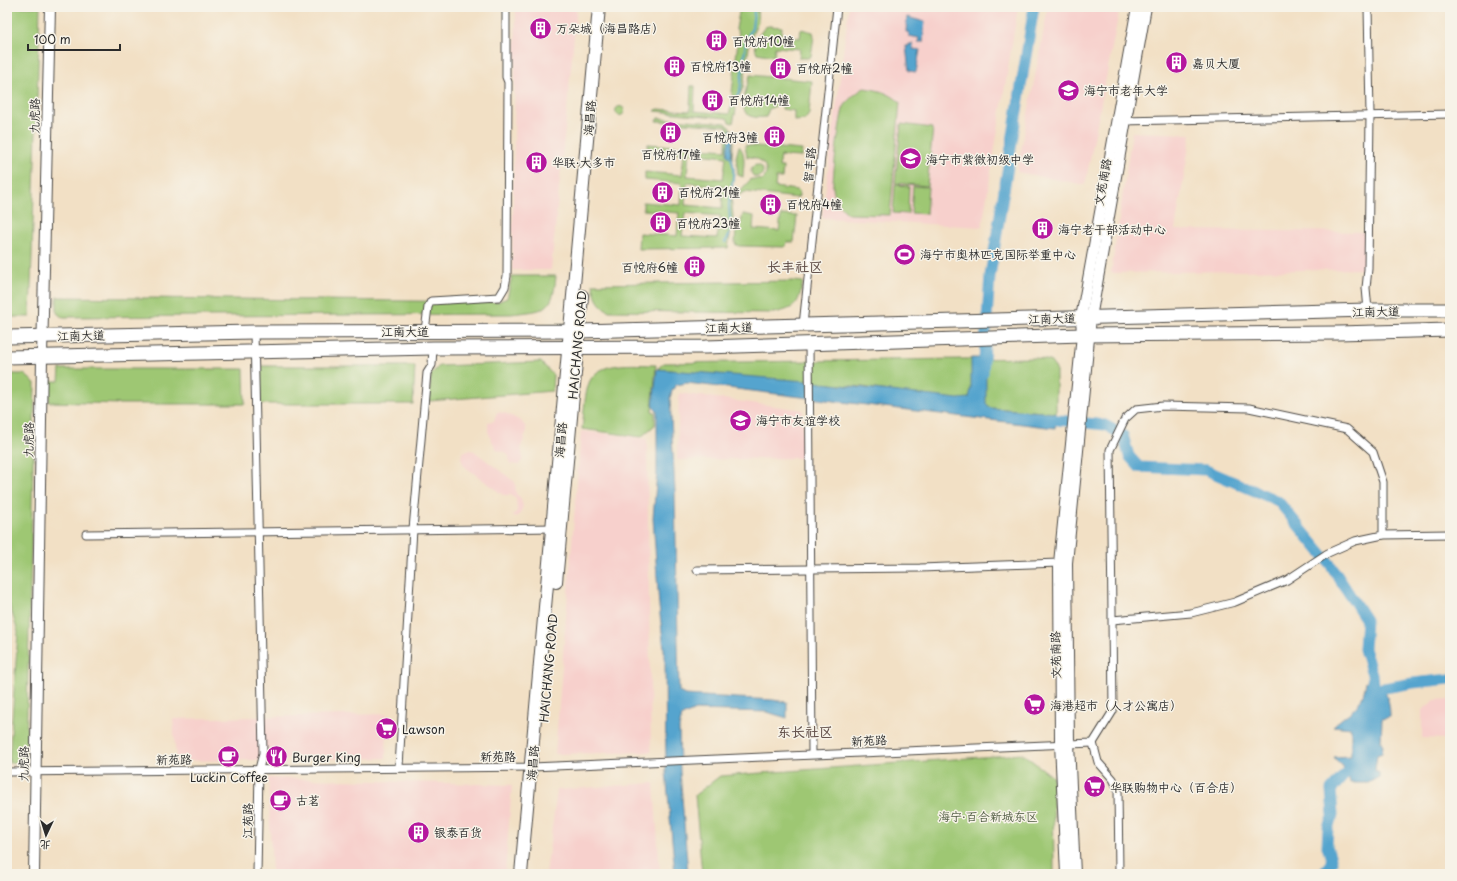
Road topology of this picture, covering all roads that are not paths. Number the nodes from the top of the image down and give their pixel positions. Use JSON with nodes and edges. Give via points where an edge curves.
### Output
{"nodes":[{"id":1,"x":50,"y":7,"type":"edge"},
{"id":2,"x":506,"y":7,"type":"edge"},
{"id":3,"x":599,"y":7,"type":"edge"},
{"id":4,"x":606,"y":7,"type":"edge"},
{"id":5,"x":837,"y":7,"type":"edge"},
{"id":6,"x":1137,"y":7,"type":"edge"},
{"id":7,"x":1146,"y":7,"type":"edge"},
{"id":8,"x":1368,"y":7,"type":"edge"},
{"id":9,"x":1450,"y":114,"type":"edge"},
{"id":10,"x":1370,"y":115,"type":"junction"},
{"id":11,"x":1121,"y":121,"type":"junction"},
{"id":12,"x":1368,"y":310,"type":"junction"},
{"id":13,"x":1450,"y":310,"type":"edge"},
{"id":14,"x":1086,"y":318,"type":"junction"},
{"id":15,"x":803,"y":325,"type":"junction"},
{"id":16,"x":574,"y":330,"type":"junction"},
{"id":17,"x":1450,"y":330,"type":"edge"},
{"id":18,"x":425,"y":331,"type":"junction"},
{"id":19,"x":254,"y":332,"type":"junction"},
{"id":20,"x":1086,"y":335,"type":"junction"},
{"id":21,"x":43,"y":336,"type":"junction"},
{"id":22,"x":7,"y":337,"type":"edge"},
{"id":23,"x":809,"y":342,"type":"junction"},
{"id":24,"x":433,"y":348,"type":"junction"},
{"id":25,"x":573,"y":348,"type":"junction"},
{"id":26,"x":254,"y":352,"type":"junction"},
{"id":27,"x":7,"y":357,"type":"edge"},
{"id":28,"x":42,"y":357,"type":"junction"},
{"id":29,"x":1075,"y":437,"type":"junction"},
{"id":30,"x":556,"y":528,"type":"junction"},
{"id":31,"x":413,"y":529,"type":"junction"},
{"id":32,"x":258,"y":531,"type":"junction"},
{"id":33,"x":86,"y":534,"type":"dead end"},
{"id":34,"x":1450,"y":534,"type":"edge"},
{"id":35,"x":1383,"y":535,"type":"junction"},
{"id":36,"x":1059,"y":563,"type":"junction"},
{"id":37,"x":812,"y":568,"type":"junction"},
{"id":38,"x":697,"y":570,"type":"dead end"},
{"id":39,"x":1112,"y":620,"type":"junction"},
{"id":40,"x":1065,"y":743,"type":"junction"},
{"id":41,"x":1093,"y":743,"type":"junction"},
{"id":42,"x":812,"y":754,"type":"junction"},
{"id":43,"x":535,"y":766,"type":"junction"},
{"id":44,"x":399,"y":767,"type":"junction"},
{"id":45,"x":259,"y":769,"type":"junction"},
{"id":46,"x":7,"y":772,"type":"edge"},
{"id":47,"x":36,"y":772,"type":"junction"},
{"id":48,"x":34,"y":874,"type":"edge"},
{"id":49,"x":257,"y":874,"type":"edge"},
{"id":50,"x":521,"y":874,"type":"edge"},
{"id":51,"x":530,"y":874,"type":"edge"},
{"id":52,"x":1066,"y":874,"type":"edge"},
{"id":53,"x":1074,"y":874,"type":"edge"},
{"id":54,"x":1119,"y":874,"type":"edge"}],
"edges":[{"from":1,"to":21,"type":"main road","name":"九虎路"},
{"from":2,"to":18,"type":"street","via":[[508,82],[505,287],[499,297],[431,301]]},
{"from":3,"to":16,"type":"main road","name":"海昌路"},
{"from":4,"to":16,"type":"main road","name":"HAICHANG ROAD"},
{"from":5,"to":15,"type":"street","name":"智丰路"},
{"from":6,"to":11,"type":"main road","name":"文苑南路"},
{"from":7,"to":11,"type":"main road","name":"文苑南路"},
{"from":8,"to":10,"type":"street"},
{"from":9,"to":10,"type":"street"},
{"from":10,"to":11,"type":"street"},
{"from":10,"to":12,"type":"street","via":[[1366,288]]},
{"from":11,"to":14,"type":"main road","name":"文苑南路"},
{"from":12,"to":13,"type":"highway","name":"江南大道"},
{"from":12,"to":14,"type":"highway","name":"江南大道"},
{"from":14,"to":15,"type":"highway","name":"江南大道"},
{"from":14,"to":20,"type":"main road","name":"文苑南路"},
{"from":15,"to":16,"type":"highway","name":"江南大道"},
{"from":16,"to":18,"type":"highway","name":"江南大道"},
{"from":16,"to":25,"type":"main road","name":"海昌路"},
{"from":17,"to":20,"type":"highway","name":"江南大道"},
{"from":18,"to":19,"type":"highway","name":"江南大道"},
{"from":19,"to":21,"type":"highway","name":"江南大道"},
{"from":19,"to":26,"type":"street","name":"江苑路"},
{"from":20,"to":23,"type":"highway","name":"江南大道"},
{"from":20,"to":29,"type":"main road","name":"文苑南路"},
{"from":21,"to":22,"type":"highway","name":"江南大道"},
{"from":21,"to":28,"type":"main road","name":"九虎路"},
{"from":23,"to":25,"type":"highway","name":"江南大道"},
{"from":23,"to":37,"type":"street","via":[[808,465]]},
{"from":24,"to":25,"type":"highway","name":"江南大道"},
{"from":24,"to":26,"type":"highway","name":"江南大道"},
{"from":24,"to":31,"type":"street","via":[[432,365],[427,373]]},
{"from":25,"to":30,"type":"main road","name":"海昌路"},
{"from":26,"to":28,"type":"highway","name":"江南大道"},
{"from":26,"to":32,"type":"street","name":"江苑路"},
{"from":27,"to":28,"type":"highway","name":"江南大道"},
{"from":28,"to":47,"type":"main road","name":"九虎路"},
{"from":29,"to":36,"type":"main road","name":"文苑南路"},
{"from":29,"to":40,"type":"main road","name":"文苑南路","via":[[1067,563]]},
{"from":30,"to":31,"type":"street"},
{"from":30,"to":43,"type":"main road","name":"HAICHANG ROAD"},
{"from":31,"to":32,"type":"street"},
{"from":31,"to":44,"type":"street"},
{"from":32,"to":33,"type":"street"},
{"from":32,"to":45,"type":"street","name":"江苑路","via":[[263,753]]},
{"from":34,"to":35,"type":"street"},
{"from":35,"to":39,"type":"street","via":[[1355,541],[1328,553],[1288,580],[1235,602],[1191,613]]},
{"from":35,"to":39,"type":"street","via":[[1383,482],[1373,452],[1347,429],[1249,408],[1163,406],[1136,410],[1124,421],[1110,450]]},
{"from":36,"to":37,"type":"street","via":[[920,568]]},
{"from":36,"to":40,"type":"main road","name":"文苑南路"},
{"from":37,"to":38,"type":"street"},
{"from":37,"to":42,"type":"street"},
{"from":39,"to":41,"type":"street","via":[[1113,711]]},
{"from":40,"to":41,"type":"street","name":"新苑路"},
{"from":40,"to":42,"type":"street","name":"新苑路"},
{"from":40,"to":52,"type":"main road","name":"文苑南路"},
{"from":40,"to":53,"type":"main road","name":"文苑南路"},
{"from":41,"to":54,"type":"street","via":[[1098,762],[1118,789]]},
{"from":42,"to":43,"type":"street","name":"新苑路"},
{"from":43,"to":44,"type":"street","name":"新苑路"},
{"from":43,"to":50,"type":"main road","name":"海昌路"},
{"from":43,"to":51,"type":"main road","name":"HAICHANG ROAD"},
{"from":44,"to":45,"type":"street","name":"新苑路"},
{"from":45,"to":47,"type":"street","name":"新苑路"},
{"from":45,"to":49,"type":"street","name":"江苑路"},
{"from":46,"to":47,"type":"street","name":"新苑路"},
{"from":47,"to":48,"type":"main road","name":"九虎路"}]}
